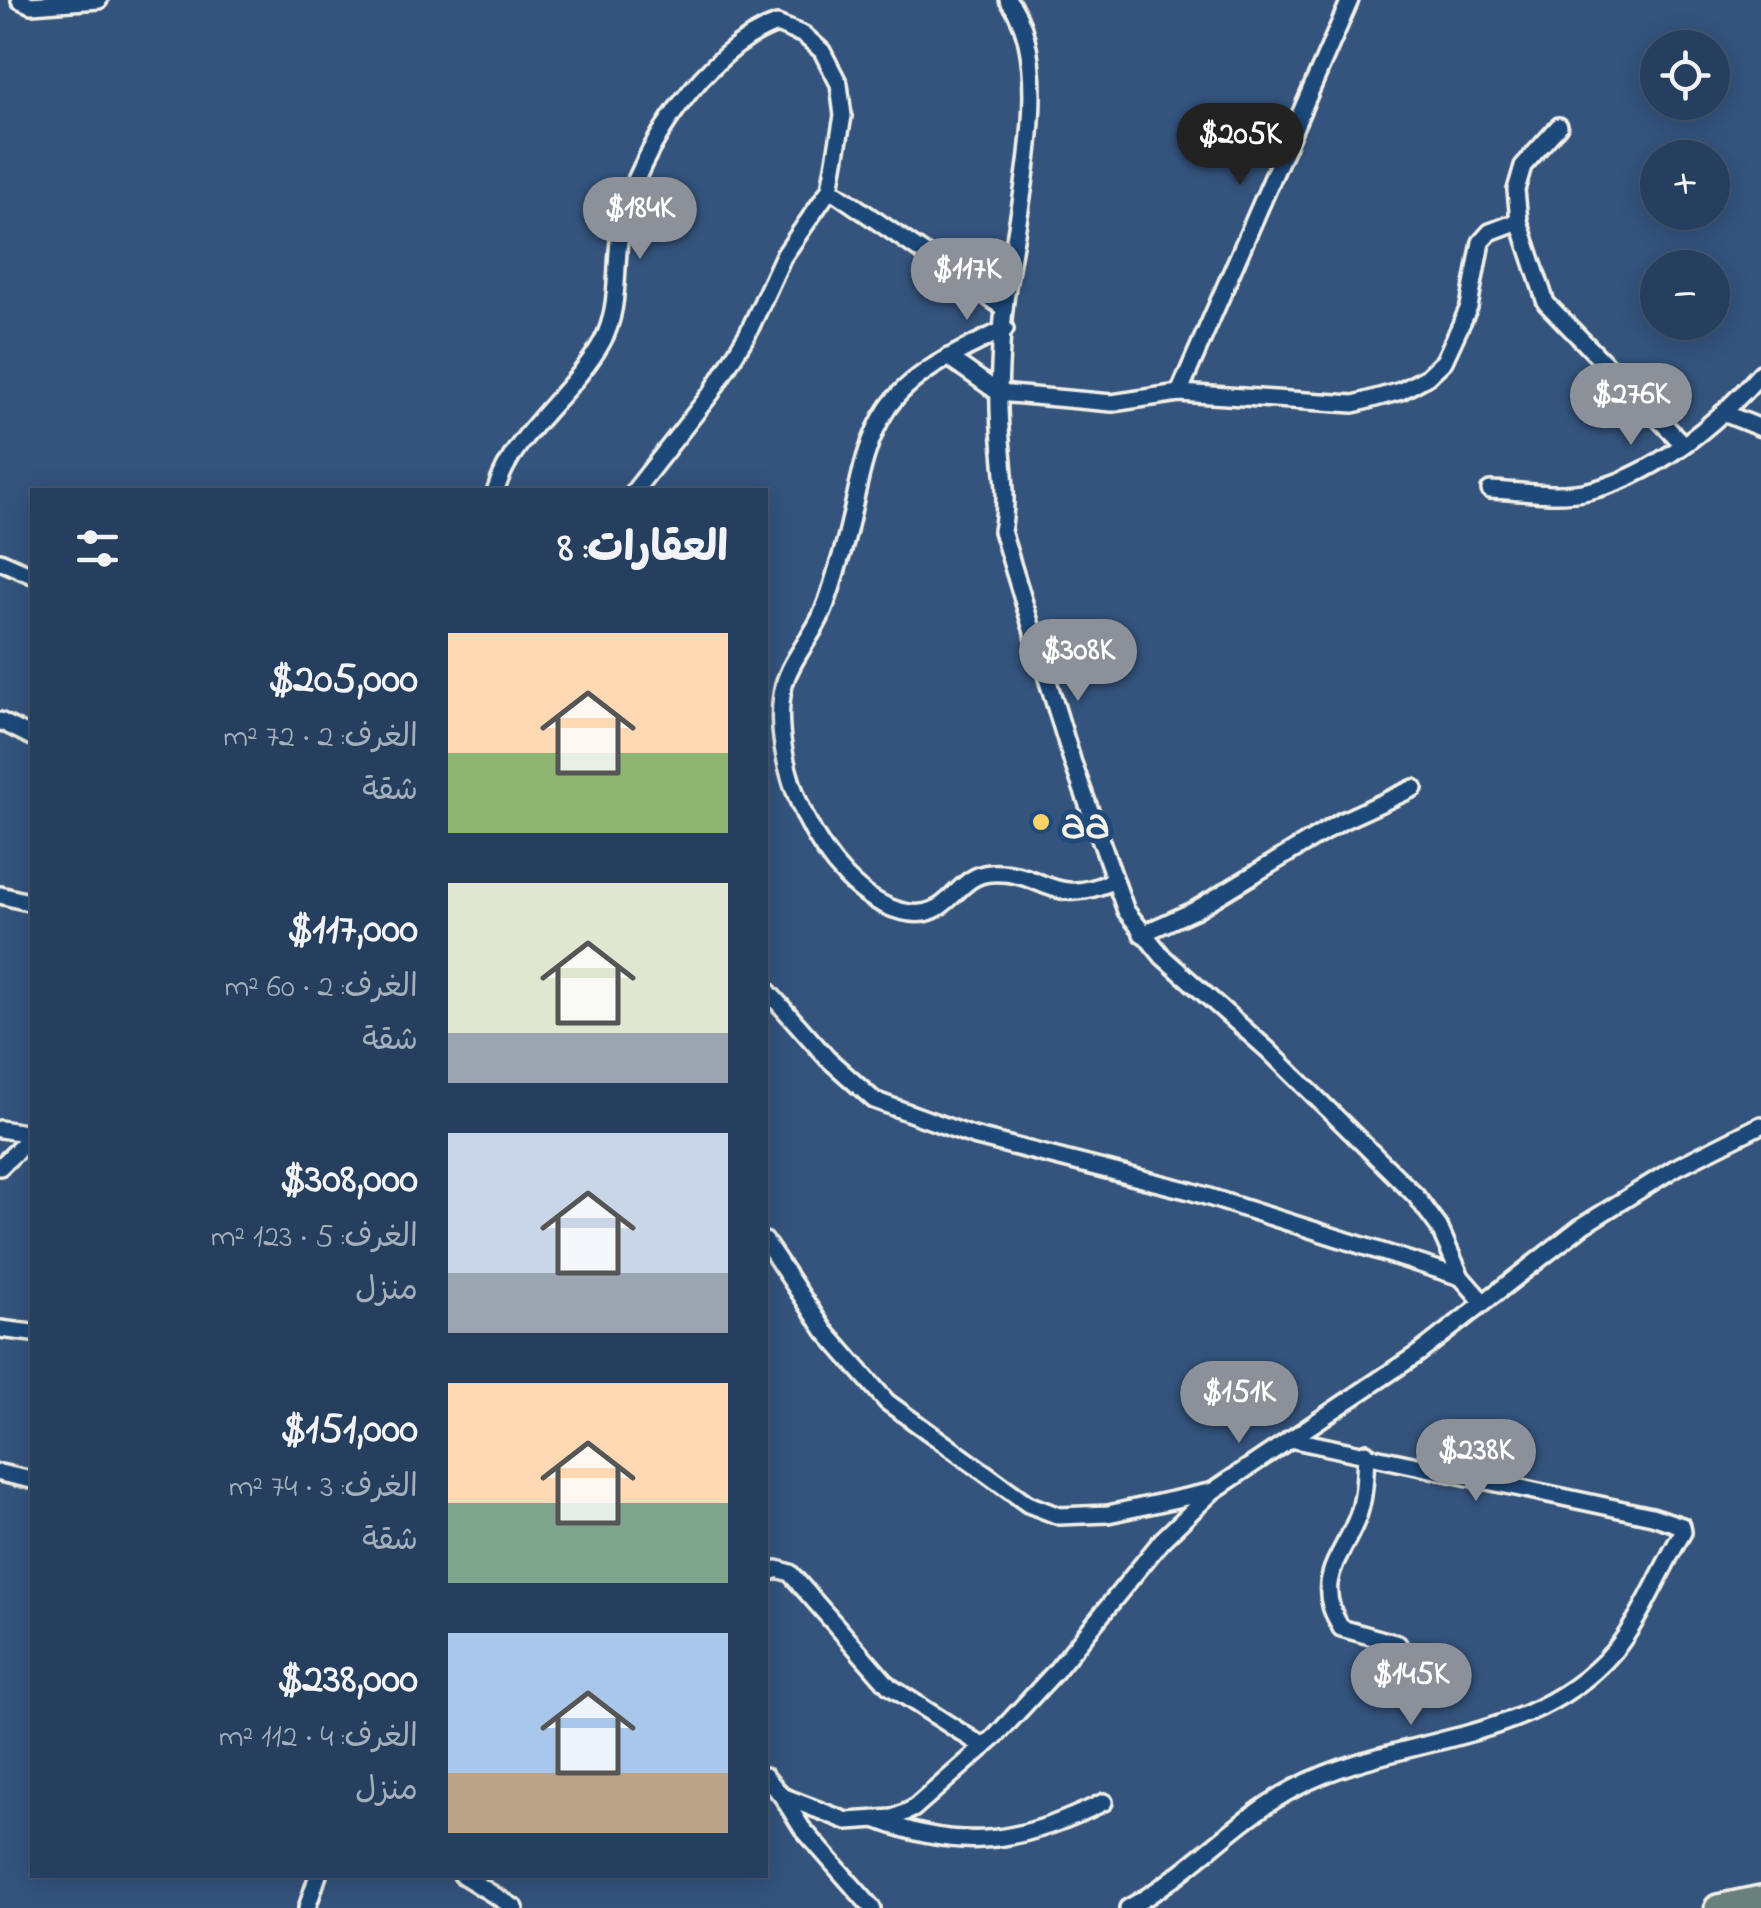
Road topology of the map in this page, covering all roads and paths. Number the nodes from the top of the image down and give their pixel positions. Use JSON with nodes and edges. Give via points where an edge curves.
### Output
{"nodes":[{"id":1,"x":20,"y":0,"type":"edge"},
{"id":2,"x":99,"y":0,"type":"edge"},
{"id":3,"x":1008,"y":0,"type":"edge"},
{"id":4,"x":1350,"y":0,"type":"edge"},
{"id":5,"x":1559,"y":126,"type":"dead end"},
{"id":6,"x":830,"y":188,"type":"junction"},
{"id":7,"x":1519,"y":221,"type":"junction"},
{"id":8,"x":1004,"y":308,"type":"junction"},
{"id":9,"x":1005,"y":329,"type":"junction"},
{"id":10,"x":948,"y":357,"type":"junction"},
{"id":11,"x":1761,"y":373,"type":"edge"},
{"id":12,"x":999,"y":393,"type":"junction"},
{"id":13,"x":1179,"y":393,"type":"junction"},
{"id":14,"x":1726,"y":414,"type":"junction"},
{"id":15,"x":1761,"y":428,"type":"edge"},
{"id":16,"x":1682,"y":443,"type":"junction"},
{"id":17,"x":497,"y":488,"type":"edge"},
{"id":18,"x":638,"y":488,"type":"edge"},
{"id":19,"x":1490,"y":490,"type":"dead end"},
{"id":20,"x":0,"y":561,"type":"edge"},
{"id":21,"x":30,"y":574,"type":"edge"},
{"id":22,"x":0,"y":721,"type":"edge"},
{"id":23,"x":30,"y":736,"type":"edge"},
{"id":24,"x":1414,"y":788,"type":"dead end"},
{"id":25,"x":1115,"y":880,"type":"junction"},
{"id":26,"x":0,"y":895,"type":"edge"},
{"id":27,"x":30,"y":902,"type":"edge"},
{"id":28,"x":1142,"y":934,"type":"junction"},
{"id":29,"x":768,"y":991,"type":"edge"},
{"id":30,"x":0,"y":1129,"type":"edge"},
{"id":31,"x":1759,"y":1130,"type":"edge"},
{"id":32,"x":30,"y":1135,"type":"edge"},
{"id":33,"x":30,"y":1137,"type":"edge"},
{"id":34,"x":0,"y":1167,"type":"edge"},
{"id":35,"x":768,"y":1244,"type":"edge"},
{"id":36,"x":1460,"y":1277,"type":"junction"},
{"id":37,"x":1482,"y":1302,"type":"junction"},
{"id":38,"x":0,"y":1329,"type":"edge"},
{"id":39,"x":30,"y":1333,"type":"edge"},
{"id":40,"x":1290,"y":1439,"type":"junction"},
{"id":41,"x":1366,"y":1452,"type":"junction"},
{"id":42,"x":0,"y":1473,"type":"edge"},
{"id":43,"x":30,"y":1480,"type":"edge"},
{"id":44,"x":1213,"y":1491,"type":"junction"},
{"id":45,"x":768,"y":1573,"type":"edge"},
{"id":46,"x":1398,"y":1644,"type":"dead end"},
{"id":47,"x":984,"y":1747,"type":"junction"},
{"id":48,"x":768,"y":1780,"type":"edge"},
{"id":49,"x":782,"y":1796,"type":"junction"},
{"id":50,"x":1104,"y":1802,"type":"dead end"},
{"id":51,"x":878,"y":1820,"type":"junction"},
{"id":52,"x":317,"y":1878,"type":"edge"},
{"id":53,"x":467,"y":1878,"type":"edge"},
{"id":54,"x":1761,"y":1900,"type":"edge"},
{"id":55,"x":307,"y":1908,"type":"edge"},
{"id":56,"x":515,"y":1908,"type":"edge"},
{"id":57,"x":872,"y":1908,"type":"edge"},
{"id":58,"x":1128,"y":1908,"type":"edge"},
{"id":59,"x":1718,"y":1908,"type":"edge"}],
"edges":[{"from":1,"to":2,"type":"street"},
{"from":3,"to":8,"type":"street","via":[[1026,29],[1031,81]]},
{"from":4,"to":13,"type":"street"},
{"from":5,"to":7,"type":"street","via":[[1523,166],[1516,190]]},
{"from":6,"to":8,"type":"street"},
{"from":6,"to":17,"type":"street","via":[[842,116],[839,84],[804,34],[778,24],[756,31],[678,106],[627,206],[604,339],[524,441]]},
{"from":6,"to":18,"type":"street","via":[[783,257],[712,392]]},
{"from":7,"to":13,"type":"street","via":[[1481,242],[1470,307],[1452,347],[1427,377],[1401,391],[1354,404]]},
{"from":7,"to":16,"type":"street","via":[[1546,303]]},
{"from":8,"to":9,"type":"street"},
{"from":9,"to":10,"type":"street"},
{"from":9,"to":12,"type":"street"},
{"from":10,"to":12,"type":"street"},
{"from":10,"to":25,"type":"street","via":[[888,407],[870,442],[823,614],[785,681],[781,740],[800,809],[838,868],[898,911],[924,914],[947,906],[976,876],[995,873],[1081,894]]},
{"from":11,"to":14,"type":"street"},
{"from":12,"to":13,"type":"street","via":[[1112,403]]},
{"from":12,"to":25,"type":"street","via":[[1008,503],[1002,531]]},
{"from":14,"to":15,"type":"street"},
{"from":14,"to":16,"type":"street"},
{"from":16,"to":19,"type":"street","via":[[1609,485],[1579,493]]},
{"from":20,"to":21,"type":"street"},
{"from":22,"to":23,"type":"street"},
{"from":24,"to":28,"type":"street"},
{"from":25,"to":28,"type":"street"},
{"from":26,"to":27,"type":"street"},
{"from":28,"to":36,"type":"street","via":[[1403,1182],[1439,1227]]},
{"from":29,"to":36,"type":"street","via":[[874,1100],[973,1136],[1190,1191]]},
{"from":30,"to":32,"type":"street"},
{"from":31,"to":37,"type":"street","via":[[1621,1200]]},
{"from":33,"to":34,"type":"street"},
{"from":35,"to":44,"type":"street","via":[[825,1330],[887,1402],[1028,1504],[1059,1516],[1108,1514]]},
{"from":36,"to":37,"type":"street"},
{"from":37,"to":40,"type":"street"},
{"from":38,"to":39,"type":"street"},
{"from":40,"to":41,"type":"street"},
{"from":40,"to":44,"type":"street"},
{"from":41,"to":46,"type":"street","via":[[1364,1497],[1330,1566],[1331,1593],[1341,1628]]},
{"from":41,"to":58,"type":"street","via":[[1652,1516],[1683,1532],[1617,1647],[1577,1687],[1483,1733],[1354,1765],[1294,1788]]},
{"from":42,"to":43,"type":"street"},
{"from":44,"to":47,"type":"street","via":[[1162,1540]]},
{"from":45,"to":47,"type":"street","via":[[790,1573],[889,1686]]},
{"from":47,"to":51,"type":"street","via":[[913,1809]]},
{"from":48,"to":49,"type":"street"},
{"from":49,"to":51,"type":"street","via":[[847,1821]]},
{"from":49,"to":57,"type":"street"},
{"from":50,"to":51,"type":"street","via":[[1050,1829],[1006,1838],[910,1832]]},
{"from":52,"to":55,"type":"street"},
{"from":53,"to":56,"type":"street"},
{"from":54,"to":59,"type":"main road"}]}
